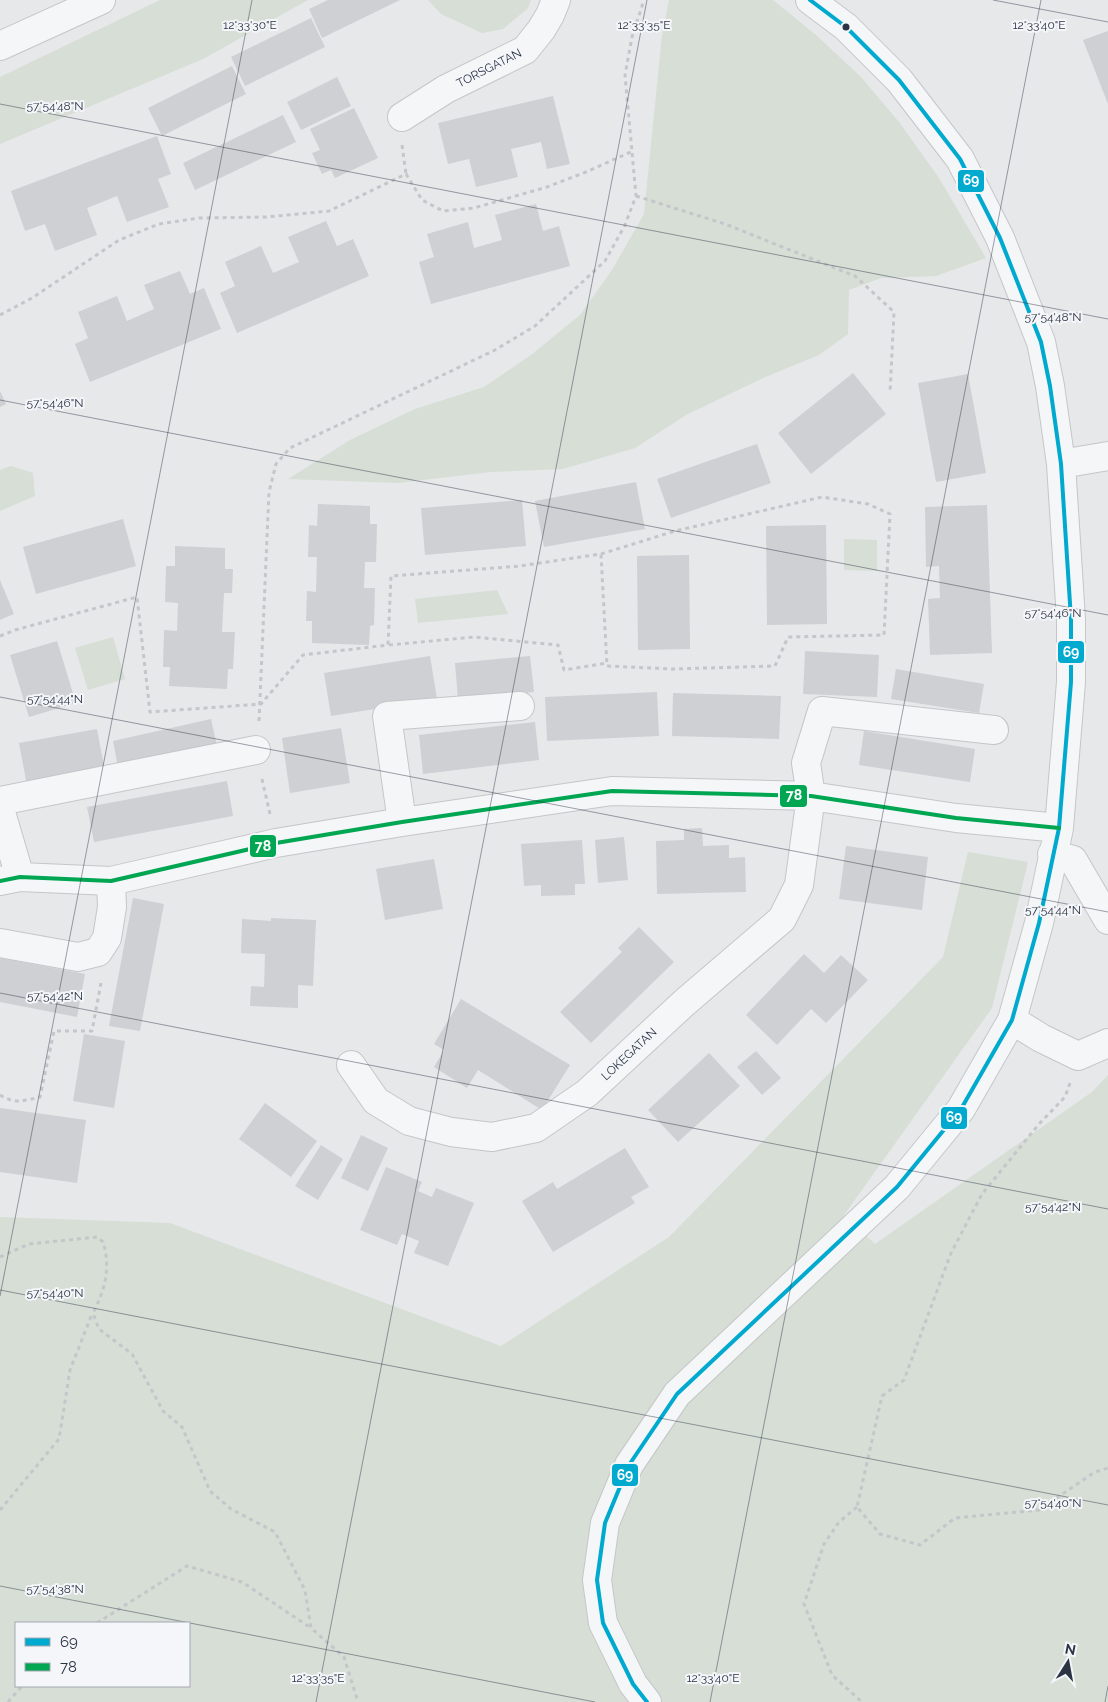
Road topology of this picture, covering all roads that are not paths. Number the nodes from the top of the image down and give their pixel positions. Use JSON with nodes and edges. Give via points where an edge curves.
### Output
{"nodes":[{"id":1,"x":101,"y":0,"type":"edge"},
{"id":2,"x":556,"y":0,"type":"edge"},
{"id":3,"x":810,"y":0,"type":"edge"},
{"id":4,"x":0,"y":46,"type":"edge"},
{"id":5,"x":402,"y":117,"type":"dead end"},
{"id":6,"x":1108,"y":456,"type":"edge"},
{"id":7,"x":1061,"y":464,"type":"junction"},
{"id":8,"x":520,"y":706,"type":"dead end"},
{"id":9,"x":994,"y":730,"type":"dead end"},
{"id":10,"x":256,"y":750,"type":"dead end"},
{"id":11,"x":811,"y":796,"type":"junction"},
{"id":12,"x":0,"y":801,"type":"edge"},
{"id":13,"x":0,"y":809,"type":"edge"},
{"id":14,"x":402,"y":822,"type":"junction"},
{"id":15,"x":1059,"y":828,"type":"junction"},
{"id":16,"x":1052,"y":854,"type":"junction"},
{"id":17,"x":10,"y":879,"type":"edge"},
{"id":18,"x":111,"y":881,"type":"junction"},
{"id":19,"x":1108,"y":920,"type":"edge"},
{"id":20,"x":0,"y":943,"type":"edge"},
{"id":21,"x":1012,"y":1020,"type":"junction"},
{"id":22,"x":1108,"y":1043,"type":"edge"},
{"id":23,"x":351,"y":1065,"type":"dead end"},
{"id":24,"x":647,"y":1702,"type":"edge"}],
"edges":[{"from":1,"to":4,"type":"street"},
{"from":2,"to":5,"type":"street","name":"TORSGATAN","via":[[541,30],[525,50],[446,89]]},
{"from":3,"to":7,"type":"street","via":[[846,28],[899,80],[960,159],[1000,238],[1040,342]]},
{"from":6,"to":7,"type":"street"},
{"from":7,"to":15,"type":"street","via":[[1071,682]]},
{"from":8,"to":14,"type":"street","via":[[387,716]]},
{"from":9,"to":11,"type":"street","name":"LOKEGATAN","via":[[822,711],[806,763]]},
{"from":10,"to":12,"type":"street"},
{"from":11,"to":14,"type":"street","via":[[612,791]]},
{"from":11,"to":15,"type":"street","via":[[956,818]]},
{"from":11,"to":23,"type":"street","name":"LOKEGATAN","via":[[799,885],[782,919],[684,1003],[587,1093],[536,1128],[492,1137],[452,1132],[409,1121],[376,1101]]},
{"from":13,"to":17,"type":"street"},
{"from":14,"to":18,"type":"street","via":[[276,843]]},
{"from":15,"to":16,"type":"street"},
{"from":16,"to":19,"type":"street","via":[[1073,860]]},
{"from":16,"to":21,"type":"street","via":[[1039,923]]},
{"from":17,"to":18,"type":"street"},
{"from":18,"to":20,"type":"street","via":[[112,907],[106,938],[98,952],[78,957]]},
{"from":21,"to":22,"type":"street","via":[[1078,1056]]},
{"from":21,"to":24,"type":"street","via":[[961,1109],[896,1187],[677,1394],[629,1465],[605,1523],[597,1580],[603,1623],[633,1684]]}]}
